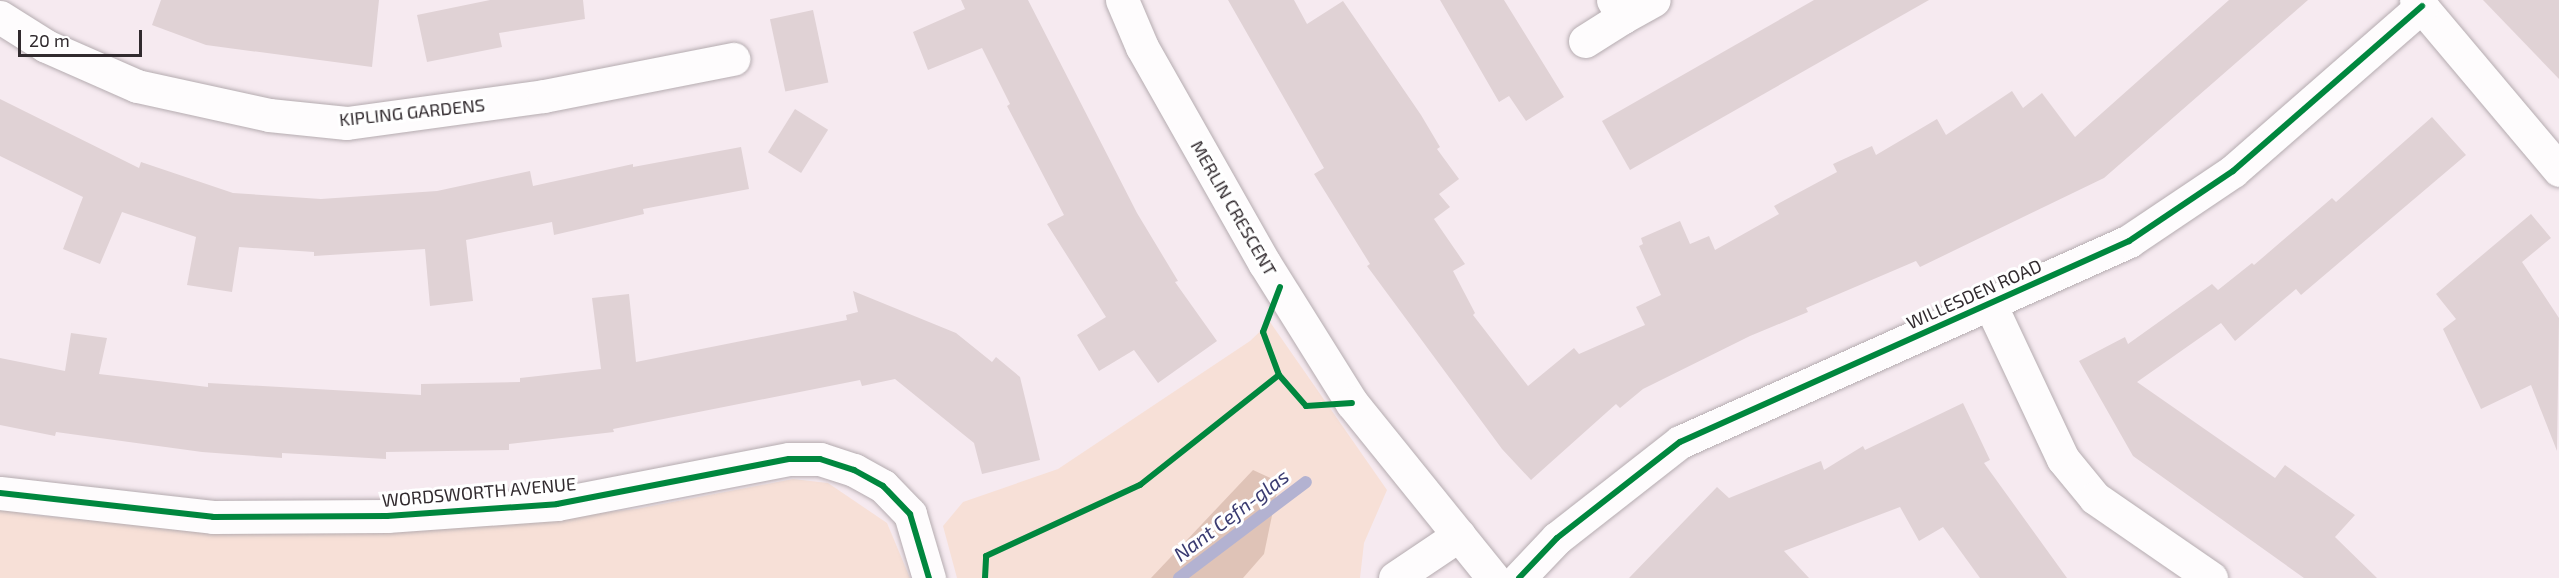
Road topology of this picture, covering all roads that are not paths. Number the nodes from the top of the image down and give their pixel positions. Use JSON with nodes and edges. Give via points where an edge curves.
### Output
{"nodes":[{"id":1,"x":1122,"y":0,"type":"edge"},
{"id":2,"x":1654,"y":0,"type":"edge"},
{"id":3,"x":2419,"y":3,"type":"edge"},
{"id":4,"x":1618,"y":8,"type":"edge"},
{"id":5,"x":0,"y":17,"type":"edge"},
{"id":6,"x":1585,"y":41,"type":"dead end"},
{"id":7,"x":733,"y":59,"type":"dead end"},
{"id":8,"x":2559,"y":170,"type":"edge"},
{"id":9,"x":1989,"y":304,"type":"junction"},
{"id":10,"x":0,"y":493,"type":"edge"},
{"id":11,"x":1459,"y":535,"type":"junction"},
{"id":12,"x":929,"y":578,"type":"edge"},
{"id":13,"x":1395,"y":578,"type":"edge"},
{"id":14,"x":1493,"y":578,"type":"edge"},
{"id":15,"x":1520,"y":578,"type":"edge"},
{"id":16,"x":2211,"y":578,"type":"edge"}],
"edges":[{"from":1,"to":11,"type":"street","name":"MERLIN CRESCENT","via":[[1142,47],[1265,264],[1352,403]]},
{"from":2,"to":4,"type":"street"},
{"from":3,"to":8,"type":"street"},
{"from":3,"to":9,"type":"street","name":"WILLESDEN ROAD","via":[[2233,171],[2129,241]]},
{"from":4,"to":6,"type":"street"},
{"from":5,"to":7,"type":"street","name":"KIPLING GARDENS","via":[[46,46],[136,86],[269,116],[347,123],[544,96]]},
{"from":9,"to":15,"type":"street","name":"WILLESDEN ROAD","via":[[1680,442],[1557,538]]},
{"from":9,"to":16,"type":"street","via":[[2063,459],[2095,498]]},
{"from":10,"to":12,"type":"street","name":"WORDSWORTH AVENUE","via":[[213,517],[387,516],[557,504],[789,459],[820,459],[854,470],[883,486],[910,514]]},
{"from":11,"to":13,"type":"street"},
{"from":11,"to":14,"type":"street","name":"MERLIN CRESCENT"}]}
